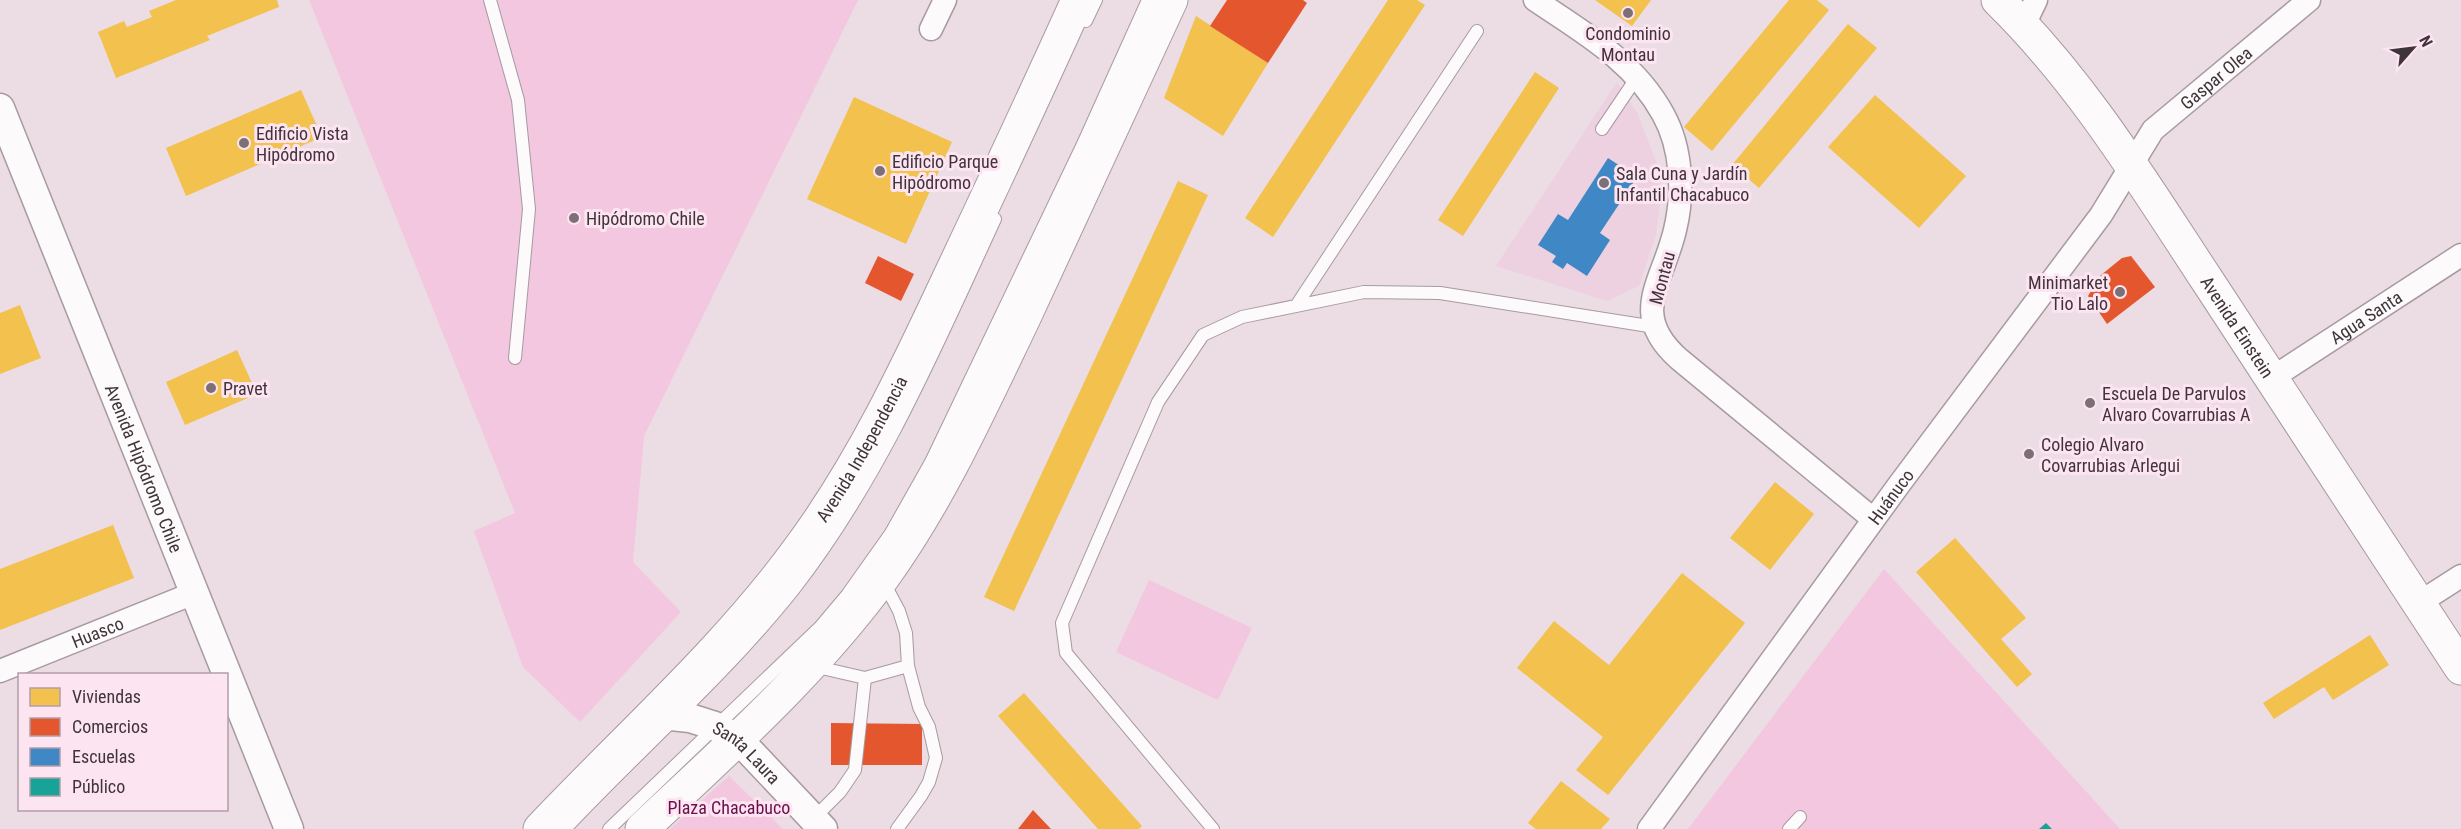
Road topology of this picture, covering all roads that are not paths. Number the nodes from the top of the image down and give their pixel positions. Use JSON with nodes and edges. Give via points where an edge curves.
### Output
{"nodes":[{"id":1,"x":490,"y":0,"type":"edge"},
{"id":2,"x":945,"y":0,"type":"edge"},
{"id":3,"x":1078,"y":0,"type":"edge"},
{"id":4,"x":1096,"y":0,"type":"edge"},
{"id":5,"x":1148,"y":0,"type":"edge"},
{"id":6,"x":1171,"y":0,"type":"edge"},
{"id":7,"x":1535,"y":0,"type":"edge"},
{"id":8,"x":1998,"y":0,"type":"edge"},
{"id":9,"x":2309,"y":0,"type":"edge"},
{"id":10,"x":2030,"y":13,"type":"edge"},
{"id":11,"x":931,"y":29,"type":"dead end"},
{"id":12,"x":1477,"y":31,"type":"dead end"},
{"id":13,"x":1081,"y":32,"type":"dead end"},
{"id":14,"x":1637,"y":76,"type":"junction"},
{"id":15,"x":0,"y":108,"type":"edge"},
{"id":16,"x":1602,"y":129,"type":"dead end"},
{"id":17,"x":2132,"y":165,"type":"junction"},
{"id":18,"x":1002,"y":204,"type":"dead end"},
{"id":19,"x":2461,"y":255,"type":"edge"},
{"id":20,"x":1296,"y":306,"type":"junction"},
{"id":21,"x":1655,"y":327,"type":"junction"},
{"id":22,"x":515,"y":358,"type":"dead end"},
{"id":23,"x":2272,"y":378,"type":"junction"},
{"id":24,"x":1873,"y":519,"type":"junction"},
{"id":25,"x":2461,"y":576,"type":"edge"},
{"id":26,"x":882,"y":578,"type":"junction"},
{"id":27,"x":194,"y":593,"type":"junction"},
{"id":28,"x":2419,"y":603,"type":"junction"},
{"id":29,"x":810,"y":665,"type":"junction"},
{"id":30,"x":908,"y":666,"type":"junction"},
{"id":31,"x":2461,"y":668,"type":"edge"},
{"id":32,"x":0,"y":671,"type":"edge"},
{"id":33,"x":227,"y":673,"type":"edge"},
{"id":34,"x":228,"y":677,"type":"edge"},
{"id":35,"x":865,"y":678,"type":"junction"},
{"id":36,"x":664,"y":715,"type":"junction"},
{"id":37,"x":727,"y":733,"type":"junction"},
{"id":38,"x":1800,"y":817,"type":"dead end"},
{"id":39,"x":818,"y":824,"type":"edge"},
{"id":40,"x":290,"y":829,"type":"edge"},
{"id":41,"x":540,"y":829,"type":"edge"},
{"id":42,"x":565,"y":829,"type":"edge"},
{"id":43,"x":609,"y":829,"type":"edge"},
{"id":44,"x":642,"y":829,"type":"edge"},
{"id":45,"x":897,"y":829,"type":"edge"},
{"id":46,"x":1213,"y":829,"type":"edge"},
{"id":47,"x":1648,"y":829,"type":"edge"},
{"id":48,"x":1789,"y":829,"type":"edge"}],
"edges":[{"from":1,"to":22,"type":"lane","via":[[518,100],[529,209]]},
{"from":2,"to":11,"type":"street"},
{"from":3,"to":36,"type":"main road","name":"Avenida Independencia","via":[[922,335],[859,458],[771,586]]},
{"from":4,"to":13,"type":"lane"},
{"from":5,"to":37,"type":"lane","via":[[1083,144],[902,516],[870,565],[820,627]]},
{"from":6,"to":26,"type":"main road","via":[[981,407],[933,500]]},
{"from":7,"to":14,"type":"street","name":"Montau","via":[[1602,45]]},
{"from":8,"to":10,"type":"main road","name":"Avenida Einstein"},
{"from":9,"to":17,"type":"street","name":"Gaspar Olea","via":[[2161,122]]},
{"from":10,"to":17,"type":"main road","name":"Avenida Einstein"},
{"from":12,"to":20,"type":"lane"},
{"from":14,"to":16,"type":"lane"},
{"from":14,"to":21,"type":"street","name":"Montau","via":[[1664,115],[1679,168],[1675,229],[1652,298]]},
{"from":15,"to":27,"type":"street","name":"Avenida Hipódromo Chile"},
{"from":17,"to":23,"type":"main road","name":"Avenida Einstein"},
{"from":17,"to":24,"type":"street","name":"Huánuco","via":[[2101,215]]},
{"from":18,"to":36,"type":"lane","via":[[913,398],[851,508],[769,619]]},
{"from":19,"to":23,"type":"street","name":"Agua Santa"},
{"from":20,"to":21,"type":"lane","via":[[1364,292],[1440,293]]},
{"from":20,"to":46,"type":"lane","via":[[1242,317],[1203,335],[1158,402],[1062,623],[1066,653]]},
{"from":21,"to":24,"type":"street","name":"Montau","via":[[1674,354]]},
{"from":23,"to":28,"type":"main road","name":"Avenida Einstein"},
{"from":24,"to":47,"type":"street","name":"Huánuco"},
{"from":25,"to":28,"type":"street"},
{"from":26,"to":29,"type":"main road"},
{"from":26,"to":30,"type":"lane","via":[[906,633]]},
{"from":27,"to":32,"type":"street","name":"Huasco"},
{"from":27,"to":33,"type":"street","name":"Avenida Hipódromo Chile"},
{"from":28,"to":31,"type":"main road","name":"Avenida Einstein"},
{"from":29,"to":35,"type":"lane"},
{"from":29,"to":37,"type":"main road"},
{"from":30,"to":35,"type":"lane"},
{"from":30,"to":45,"type":"lane","via":[[936,758],[929,782]]},
{"from":34,"to":40,"type":"street","name":"Avenida Hipódromo Chile"},
{"from":35,"to":39,"type":"lane","via":[[855,771]]},
{"from":36,"to":37,"type":"street","name":"Santa Laura"},
{"from":36,"to":41,"type":"main road","name":"Avenida Independencia"},
{"from":36,"to":42,"type":"lane"},
{"from":37,"to":39,"type":"street","name":"Santa Laura"},
{"from":37,"to":43,"type":"lane"},
{"from":37,"to":44,"type":"main road"},
{"from":38,"to":48,"type":"lane"}]}
